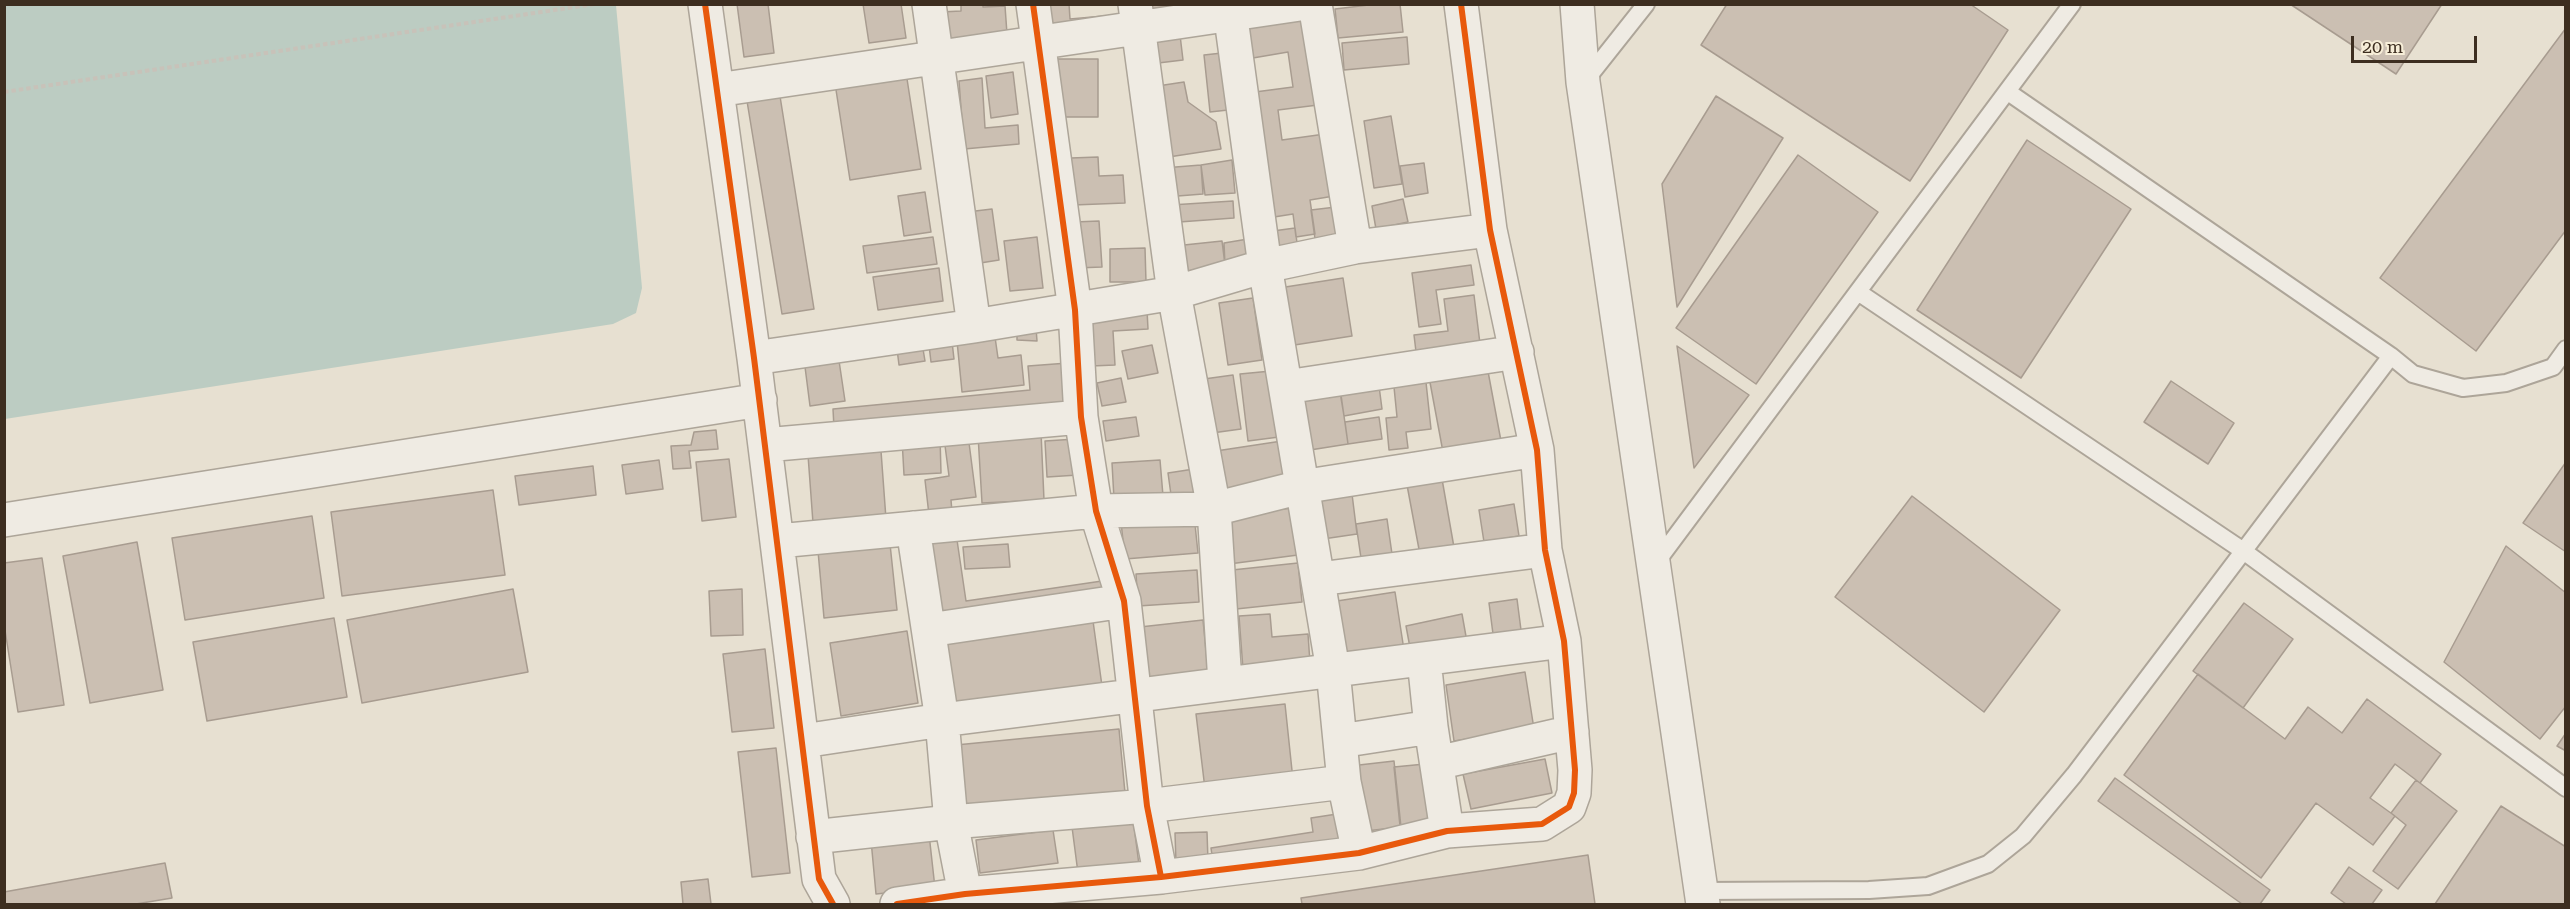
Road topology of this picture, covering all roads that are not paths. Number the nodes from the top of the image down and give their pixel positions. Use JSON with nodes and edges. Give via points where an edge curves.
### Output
{"nodes":[{"id":1,"x":705,"y":4,"type":"edge"},
{"id":2,"x":929,"y":4,"type":"edge"},
{"id":3,"x":1033,"y":4,"type":"edge"},
{"id":4,"x":1300,"y":4,"type":"edge"},
{"id":5,"x":1316,"y":4,"type":"edge"},
{"id":6,"x":1461,"y":4,"type":"edge"},
{"id":7,"x":1577,"y":4,"type":"edge"},
{"id":8,"x":1646,"y":4,"type":"edge"},
{"id":9,"x":2072,"y":4,"type":"edge"},
{"id":10,"x":1229,"y":10,"type":"edge"},
{"id":11,"x":1136,"y":17,"type":"edge"},
{"id":12,"x":1039,"y":45,"type":"junction"},
{"id":13,"x":938,"y":58,"type":"junction"},
{"id":14,"x":1583,"y":82,"type":"junction"},
{"id":15,"x":717,"y":90,"type":"junction"},
{"id":16,"x":2008,"y":92,"type":"junction"},
{"id":17,"x":1490,"y":230,"type":"junction"},
{"id":18,"x":1354,"y":248,"type":"junction"},
{"id":19,"x":1265,"y":266,"type":"junction"},
{"id":20,"x":1858,"y":292,"type":"junction"},
{"id":21,"x":1174,"y":293,"type":"junction"},
{"id":22,"x":1075,"y":310,"type":"junction"},
{"id":23,"x":974,"y":326,"type":"junction"},
{"id":24,"x":2565,"y":349,"type":"edge"},
{"id":25,"x":1517,"y":352,"type":"junction"},
{"id":26,"x":2391,"y":356,"type":"junction"},
{"id":27,"x":754,"y":358,"type":"junction"},
{"id":28,"x":2559,"y":371,"type":"edge"},
{"id":29,"x":1286,"y":387,"type":"junction"},
{"id":30,"x":760,"y":400,"type":"junction"},
{"id":31,"x":1081,"y":417,"type":"junction"},
{"id":32,"x":765,"y":446,"type":"junction"},
{"id":33,"x":1537,"y":450,"type":"junction"},
{"id":34,"x":1301,"y":488,"type":"junction"},
{"id":35,"x":1214,"y":509,"type":"junction"},
{"id":36,"x":1096,"y":511,"type":"junction"},
{"id":37,"x":4,"y":520,"type":"edge"},
{"id":38,"x":913,"y":528,"type":"junction"},
{"id":39,"x":778,"y":541,"type":"junction"},
{"id":40,"x":1545,"y":550,"type":"junction"},
{"id":41,"x":2242,"y":550,"type":"junction"},
{"id":42,"x":1655,"y":564,"type":"junction"},
{"id":43,"x":1319,"y":579,"type":"junction"},
{"id":44,"x":1124,"y":601,"type":"junction"},
{"id":45,"x":929,"y":630,"type":"junction"},
{"id":46,"x":1564,"y":641,"type":"junction"},
{"id":47,"x":1425,"y":659,"type":"junction"},
{"id":48,"x":1333,"y":670,"type":"junction"},
{"id":49,"x":1225,"y":683,"type":"junction"},
{"id":50,"x":1136,"y":695,"type":"junction"},
{"id":51,"x":942,"y":720,"type":"junction"},
{"id":52,"x":1431,"y":727,"type":"junction"},
{"id":53,"x":1572,"y":732,"type":"junction"},
{"id":54,"x":802,"y":741,"type":"junction"},
{"id":55,"x":1340,"y":741,"type":"junction"},
{"id":56,"x":1437,"y":763,"type":"junction"},
{"id":57,"x":1344,"y":782,"type":"junction"},
{"id":58,"x":2565,"y":788,"type":"edge"},
{"id":59,"x":1148,"y":806,"type":"junction"},
{"id":60,"x":951,"y":822,"type":"junction"},
{"id":61,"x":1446,"y":831,"type":"junction"},
{"id":62,"x":813,"y":837,"type":"junction"},
{"id":63,"x":1359,"y":853,"type":"junction"},
{"id":64,"x":1161,"y":877,"type":"junction"},
{"id":65,"x":965,"y":894,"type":"junction"},
{"id":66,"x":1703,"y":898,"type":"edge"},
{"id":67,"x":833,"y":904,"type":"edge"},
{"id":68,"x":897,"y":904,"type":"edge"}],
"edges":[{"from":1,"to":15,"type":"street"},
{"from":2,"to":13,"type":"street"},
{"from":3,"to":12,"type":"street"},
{"from":4,"to":10,"type":"street"},
{"from":5,"to":18,"type":"street"},
{"from":6,"to":17,"type":"street"},
{"from":7,"to":14,"type":"street"},
{"from":8,"to":14,"type":"lane"},
{"from":9,"to":16,"type":"lane"},
{"from":10,"to":11,"type":"street"},
{"from":10,"to":19,"type":"street"},
{"from":11,"to":12,"type":"street"},
{"from":11,"to":21,"type":"street"},
{"from":12,"to":13,"type":"street"},
{"from":12,"to":22,"type":"street"},
{"from":13,"to":15,"type":"street"},
{"from":13,"to":23,"type":"street"},
{"from":14,"to":42,"type":"street"},
{"from":15,"to":27,"type":"street"},
{"from":16,"to":20,"type":"lane"},
{"from":16,"to":26,"type":"lane"},
{"from":17,"to":18,"type":"street"},
{"from":17,"to":25,"type":"street"},
{"from":18,"to":19,"type":"street"},
{"from":19,"to":21,"type":"street"},
{"from":19,"to":29,"type":"street"},
{"from":20,"to":41,"type":"lane"},
{"from":20,"to":42,"type":"lane"},
{"from":21,"to":22,"type":"street"},
{"from":21,"to":35,"type":"street"},
{"from":22,"to":23,"type":"street"},
{"from":22,"to":31,"type":"street"},
{"from":23,"to":27,"type":"street"},
{"from":24,"to":28,"type":"lane"},
{"from":25,"to":29,"type":"street"},
{"from":25,"to":33,"type":"street"},
{"from":26,"to":28,"type":"lane","via":[[2413,374],[2463,388]]},
{"from":26,"to":41,"type":"lane"},
{"from":27,"to":30,"type":"street"},
{"from":29,"to":34,"type":"street"},
{"from":30,"to":32,"type":"street"},
{"from":30,"to":37,"type":"street"},
{"from":31,"to":32,"type":"street"},
{"from":31,"to":36,"type":"street"},
{"from":32,"to":39,"type":"street"},
{"from":33,"to":34,"type":"street"},
{"from":33,"to":40,"type":"street"},
{"from":34,"to":35,"type":"street"},
{"from":34,"to":43,"type":"street"},
{"from":35,"to":36,"type":"street"},
{"from":35,"to":49,"type":"street"},
{"from":36,"to":38,"type":"street"},
{"from":36,"to":44,"type":"street"},
{"from":38,"to":39,"type":"street"},
{"from":38,"to":45,"type":"street"},
{"from":39,"to":54,"type":"street"},
{"from":40,"to":43,"type":"street"},
{"from":40,"to":46,"type":"street"},
{"from":41,"to":58,"type":"lane"},
{"from":41,"to":66,"type":"lane","via":[[2074,775],[2023,836],[1988,864],[1928,886]]},
{"from":42,"to":66,"type":"street"},
{"from":43,"to":48,"type":"street"},
{"from":44,"to":45,"type":"street"},
{"from":44,"to":50,"type":"street"},
{"from":45,"to":51,"type":"street"},
{"from":46,"to":47,"type":"street"},
{"from":46,"to":53,"type":"street"},
{"from":47,"to":48,"type":"street"},
{"from":47,"to":52,"type":"street"},
{"from":48,"to":49,"type":"street"},
{"from":48,"to":55,"type":"street"},
{"from":49,"to":50,"type":"street"},
{"from":50,"to":51,"type":"street"},
{"from":50,"to":59,"type":"street"},
{"from":51,"to":54,"type":"street"},
{"from":51,"to":60,"type":"street"},
{"from":52,"to":55,"type":"street"},
{"from":52,"to":56,"type":"street"},
{"from":53,"to":56,"type":"street"},
{"from":53,"to":61,"type":"street","via":[[1574,793],[1569,807],[1542,824]]},
{"from":54,"to":62,"type":"street"},
{"from":55,"to":57,"type":"street"},
{"from":56,"to":61,"type":"street"},
{"from":57,"to":59,"type":"street"},
{"from":57,"to":63,"type":"street"},
{"from":59,"to":60,"type":"street"},
{"from":59,"to":64,"type":"street"},
{"from":60,"to":62,"type":"street"},
{"from":60,"to":65,"type":"street"},
{"from":61,"to":63,"type":"street"},
{"from":62,"to":67,"type":"street","via":[[819,879]]},
{"from":63,"to":64,"type":"street"},
{"from":64,"to":65,"type":"street"},
{"from":65,"to":68,"type":"street"}]}
